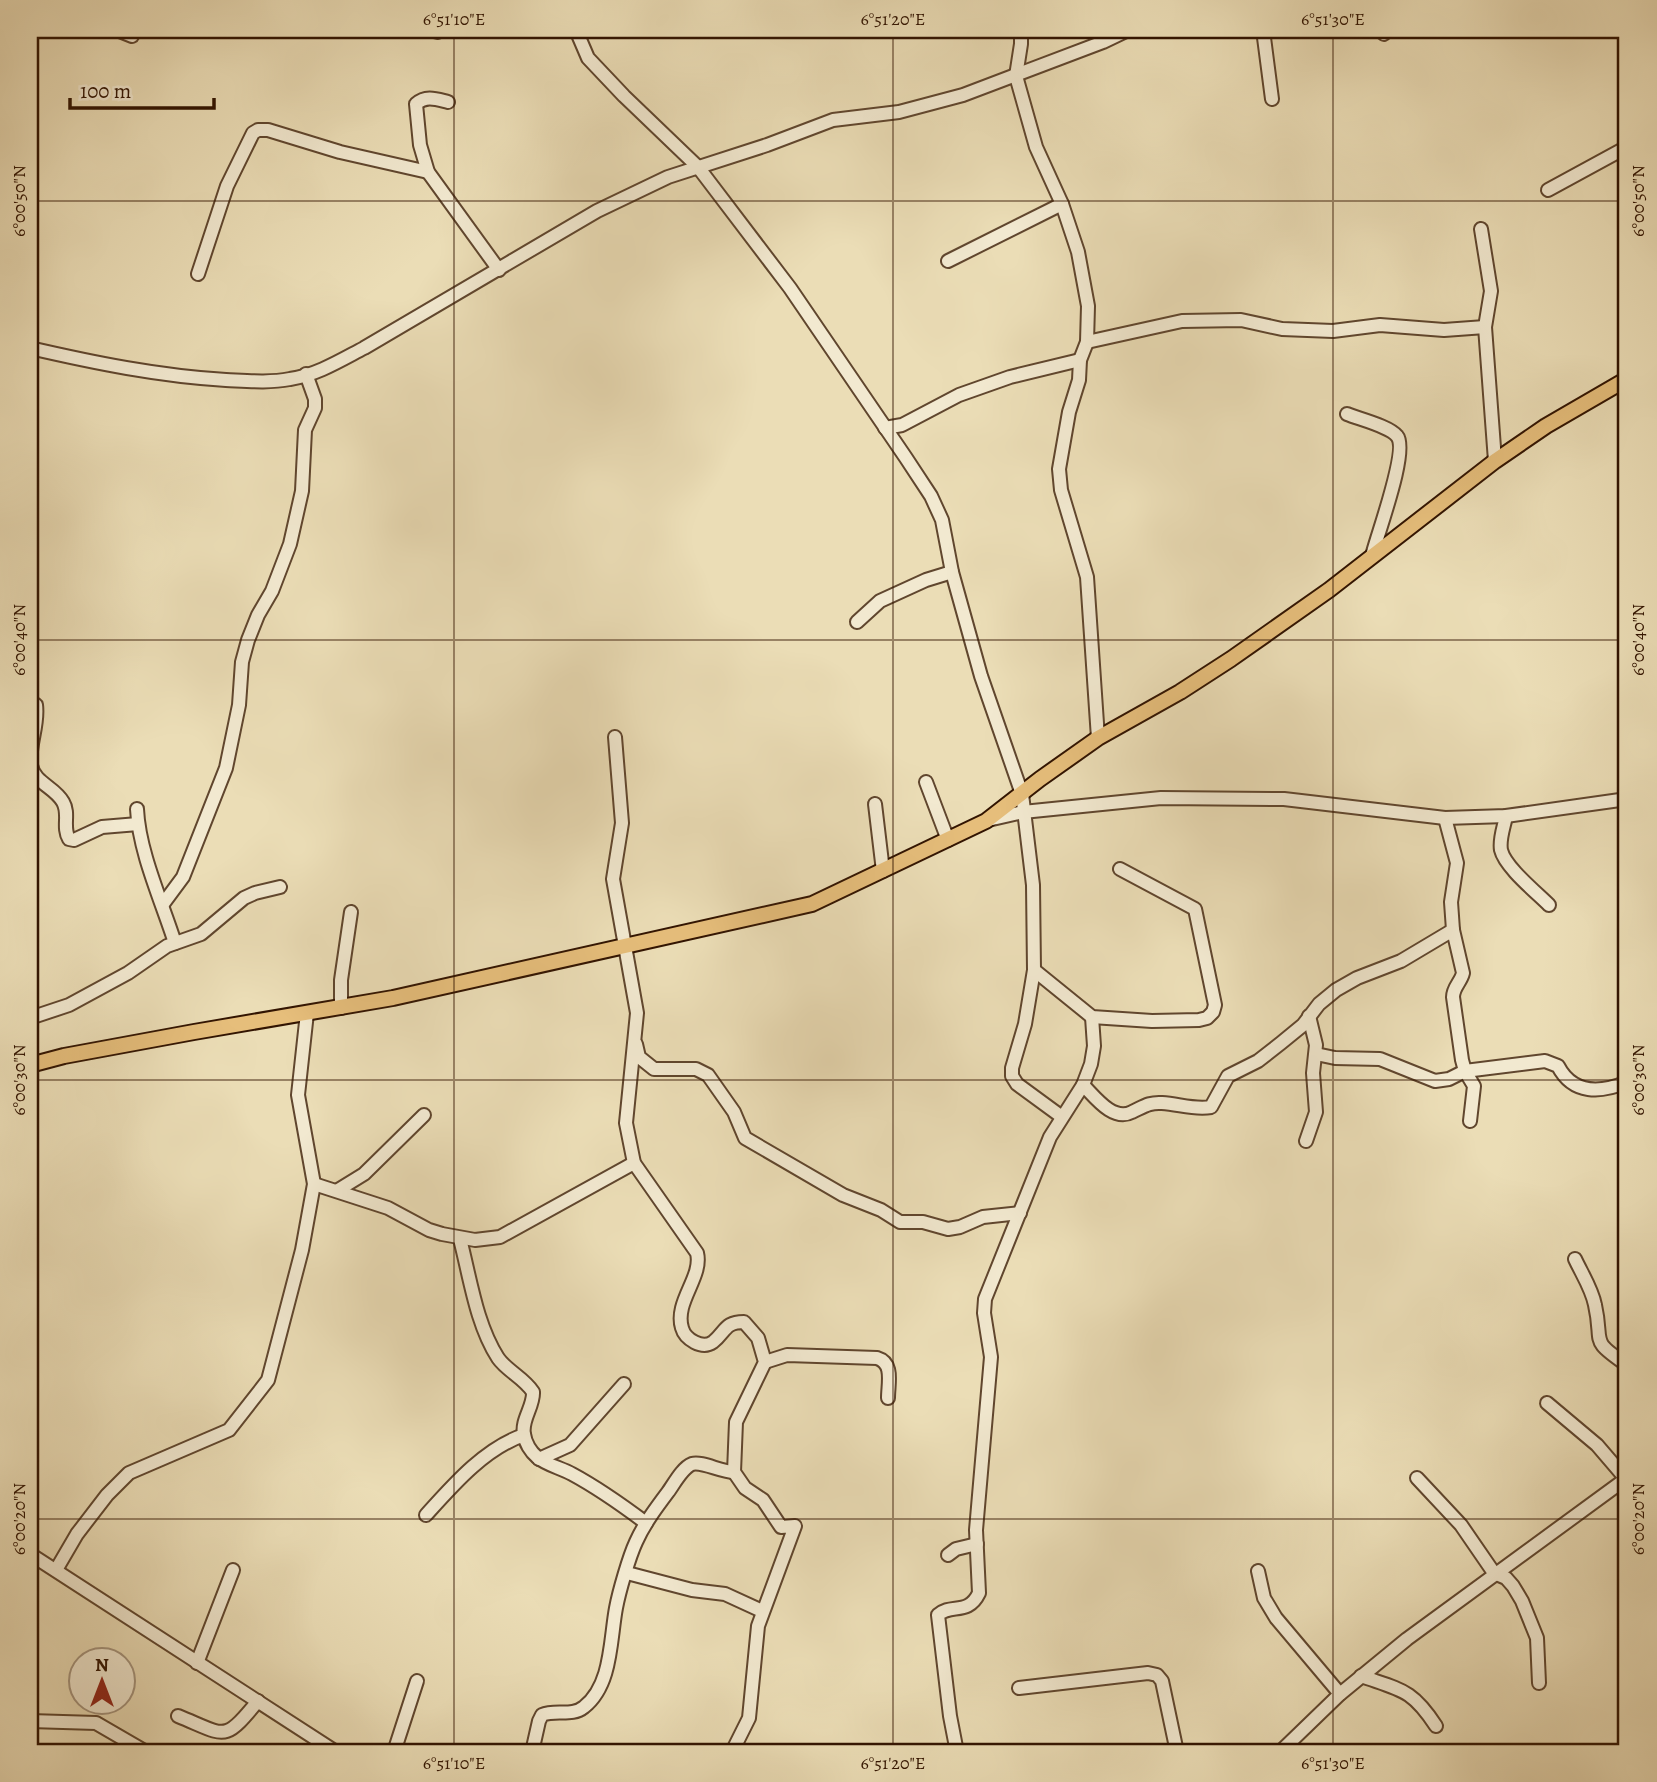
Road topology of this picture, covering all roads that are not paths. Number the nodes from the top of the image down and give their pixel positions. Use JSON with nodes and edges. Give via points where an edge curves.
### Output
{"nodes":[{"id":1,"x":117,"y":30,"type":"edge"},
{"id":2,"x":576,"y":30,"type":"edge"},
{"id":3,"x":1021,"y":30,"type":"edge"},
{"id":4,"x":1128,"y":30,"type":"edge"},
{"id":5,"x":1263,"y":30,"type":"edge"},
{"id":6,"x":132,"y":36,"type":"dead end"},
{"id":7,"x":1016,"y":76,"type":"junction"},
{"id":8,"x":1272,"y":99,"type":"dead end"},
{"id":9,"x":448,"y":102,"type":"dead end"},
{"id":10,"x":1627,"y":146,"type":"edge"},
{"id":11,"x":698,"y":167,"type":"junction"},
{"id":12,"x":428,"y":172,"type":"junction"},
{"id":13,"x":1548,"y":190,"type":"dead end"},
{"id":14,"x":1062,"y":204,"type":"junction"},
{"id":15,"x":1481,"y":229,"type":"dead end"},
{"id":16,"x":947,"y":261,"type":"dead end"},
{"id":17,"x":499,"y":270,"type":"junction"},
{"id":18,"x":198,"y":274,"type":"dead end"},
{"id":19,"x":1485,"y":327,"type":"junction"},
{"id":20,"x":1087,"y":342,"type":"junction"},
{"id":21,"x":30,"y":348,"type":"edge"},
{"id":22,"x":1080,"y":360,"type":"junction"},
{"id":23,"x":306,"y":374,"type":"junction"},
{"id":24,"x":1627,"y":379,"type":"edge"},
{"id":25,"x":1347,"y":414,"type":"dead end"},
{"id":26,"x":885,"y":428,"type":"junction"},
{"id":27,"x":1494,"y":461,"type":"junction"},
{"id":28,"x":1372,"y":556,"type":"junction"},
{"id":29,"x":952,"y":572,"type":"junction"},
{"id":30,"x":858,"y":622,"type":"dead end"},
{"id":31,"x":30,"y":701,"type":"edge"},
{"id":32,"x":615,"y":737,"type":"dead end"},
{"id":33,"x":1098,"y":738,"type":"junction"},
{"id":34,"x":926,"y":782,"type":"dead end"},
{"id":35,"x":1022,"y":794,"type":"junction"},
{"id":36,"x":1627,"y":799,"type":"edge"},
{"id":37,"x":875,"y":804,"type":"dead end"},
{"id":38,"x":137,"y":809,"type":"dead end"},
{"id":39,"x":1023,"y":812,"type":"junction"},
{"id":40,"x":1506,"y":816,"type":"junction"},
{"id":41,"x":1445,"y":818,"type":"junction"},
{"id":42,"x":986,"y":821,"type":"junction"},
{"id":43,"x":138,"y":824,"type":"junction"},
{"id":44,"x":948,"y":840,"type":"junction"},
{"id":45,"x":1120,"y":869,"type":"dead end"},
{"id":46,"x":883,"y":871,"type":"junction"},
{"id":47,"x":281,"y":887,"type":"dead end"},
{"id":48,"x":163,"y":904,"type":"junction"},
{"id":49,"x":1549,"y":905,"type":"dead end"},
{"id":50,"x":351,"y":912,"type":"dead end"},
{"id":51,"x":1453,"y":930,"type":"junction"},
{"id":52,"x":175,"y":943,"type":"junction"},
{"id":53,"x":624,"y":947,"type":"junction"},
{"id":54,"x":1034,"y":971,"type":"junction"},
{"id":55,"x":341,"y":1008,"type":"junction"},
{"id":56,"x":307,"y":1013,"type":"junction"},
{"id":57,"x":1309,"y":1016,"type":"junction"},
{"id":58,"x":1092,"y":1017,"type":"junction"},
{"id":59,"x":30,"y":1018,"type":"edge"},
{"id":60,"x":634,"y":1037,"type":"junction"},
{"id":61,"x":1316,"y":1054,"type":"junction"},
{"id":62,"x":30,"y":1065,"type":"edge"},
{"id":63,"x":1465,"y":1071,"type":"junction"},
{"id":64,"x":1627,"y":1082,"type":"edge"},
{"id":65,"x":1083,"y":1085,"type":"junction"},
{"id":66,"x":424,"y":1115,"type":"dead end"},
{"id":67,"x":1062,"y":1117,"type":"junction"},
{"id":68,"x":1471,"y":1121,"type":"dead end"},
{"id":69,"x":1306,"y":1141,"type":"dead end"},
{"id":70,"x":634,"y":1163,"type":"junction"},
{"id":71,"x":314,"y":1184,"type":"junction"},
{"id":72,"x":338,"y":1190,"type":"junction"},
{"id":73,"x":1020,"y":1213,"type":"junction"},
{"id":74,"x":460,"y":1239,"type":"junction"},
{"id":75,"x":1575,"y":1259,"type":"dead end"},
{"id":76,"x":765,"y":1362,"type":"junction"},
{"id":77,"x":1627,"y":1364,"type":"edge"},
{"id":78,"x":624,"y":1384,"type":"dead end"},
{"id":79,"x":888,"y":1398,"type":"dead end"},
{"id":80,"x":1547,"y":1403,"type":"dead end"},
{"id":81,"x":524,"y":1435,"type":"junction"},
{"id":82,"x":539,"y":1459,"type":"junction"},
{"id":83,"x":734,"y":1472,"type":"junction"},
{"id":84,"x":1417,"y":1478,"type":"dead end"},
{"id":85,"x":1627,"y":1479,"type":"edge"},
{"id":86,"x":426,"y":1515,"type":"dead end"},
{"id":87,"x":646,"y":1523,"type":"junction"},
{"id":88,"x":977,"y":1544,"type":"junction"},
{"id":89,"x":30,"y":1554,"type":"edge"},
{"id":90,"x":947,"y":1555,"type":"dead end"},
{"id":91,"x":56,"y":1570,"type":"junction"},
{"id":92,"x":233,"y":1570,"type":"dead end"},
{"id":93,"x":1258,"y":1571,"type":"dead end"},
{"id":94,"x":627,"y":1573,"type":"junction"},
{"id":95,"x":1494,"y":1573,"type":"junction"},
{"id":96,"x":762,"y":1611,"type":"junction"},
{"id":97,"x":197,"y":1663,"type":"junction"},
{"id":98,"x":1361,"y":1676,"type":"junction"},
{"id":99,"x":417,"y":1681,"type":"dead end"},
{"id":100,"x":1539,"y":1683,"type":"dead end"},
{"id":101,"x":1019,"y":1688,"type":"dead end"},
{"id":102,"x":1340,"y":1694,"type":"junction"},
{"id":103,"x":258,"y":1701,"type":"junction"},
{"id":104,"x":178,"y":1716,"type":"dead end"},
{"id":105,"x":30,"y":1721,"type":"edge"},
{"id":106,"x":1436,"y":1726,"type":"dead end"},
{"id":107,"x":146,"y":1752,"type":"edge"},
{"id":108,"x":336,"y":1752,"type":"edge"},
{"id":109,"x":394,"y":1752,"type":"edge"},
{"id":110,"x":532,"y":1752,"type":"edge"},
{"id":111,"x":732,"y":1752,"type":"edge"},
{"id":112,"x":957,"y":1752,"type":"edge"},
{"id":113,"x":1177,"y":1752,"type":"edge"},
{"id":114,"x":1280,"y":1752,"type":"edge"}],
"edges":[{"from":1,"to":6,"type":"street"},
{"from":2,"to":11,"type":"street","via":[[588,58]]},
{"from":3,"to":7,"type":"street"},
{"from":4,"to":7,"type":"street"},
{"from":5,"to":8,"type":"street"},
{"from":7,"to":11,"type":"street","via":[[899,112],[833,120]]},
{"from":7,"to":14,"type":"street","via":[[1036,147]]},
{"from":9,"to":12,"type":"street","via":[[429,98],[416,104]]},
{"from":10,"to":13,"type":"street"},
{"from":11,"to":17,"type":"street","via":[[597,211]]},
{"from":11,"to":26,"type":"street","via":[[790,288]]},
{"from":12,"to":17,"type":"street"},
{"from":12,"to":18,"type":"street","via":[[258,130],[227,186]]},
{"from":14,"to":16,"type":"street"},
{"from":14,"to":20,"type":"street","via":[[1078,252],[1088,306]]},
{"from":15,"to":19,"type":"street","via":[[1491,291]]},
{"from":17,"to":23,"type":"street","via":[[364,348]]},
{"from":19,"to":20,"type":"street","via":[[1444,330],[1380,325],[1333,331],[1282,329],[1241,320],[1182,321]]},
{"from":19,"to":27,"type":"street"},
{"from":20,"to":22,"type":"street"},
{"from":21,"to":23,"type":"street","via":[[172,376],[271,382]]},
{"from":22,"to":26,"type":"street","via":[[1010,377],[959,395],[902,425]]},
{"from":22,"to":33,"type":"street","via":[[1059,469],[1061,491],[1087,578]]},
{"from":23,"to":48,"type":"street","via":[[316,399],[305,430],[302,491],[290,544],[248,640],[226,768],[183,877]]},
{"from":24,"to":27,"type":"main road"},
{"from":25,"to":28,"type":"street","via":[[1391,431],[1400,443]]},
{"from":26,"to":29,"type":"street","via":[[931,496],[942,520]]},
{"from":27,"to":28,"type":"main road"},
{"from":28,"to":33,"type":"main road","via":[[1231,659]]},
{"from":29,"to":30,"type":"street","via":[[880,601]]},
{"from":29,"to":35,"type":"street","via":[[981,676]]},
{"from":31,"to":43,"type":"street","via":[[38,715],[30,764],[39,780],[64,803],[69,839],[102,827]]},
{"from":32,"to":53,"type":"street","via":[[622,823],[613,879]]},
{"from":33,"to":35,"type":"main road"},
{"from":34,"to":44,"type":"street"},
{"from":35,"to":39,"type":"street"},
{"from":35,"to":42,"type":"main road"},
{"from":36,"to":40,"type":"street"},
{"from":37,"to":46,"type":"street"},
{"from":38,"to":43,"type":"street"},
{"from":39,"to":41,"type":"street","via":[[1161,798],[1284,799]]},
{"from":39,"to":42,"type":"street"},
{"from":39,"to":54,"type":"street","via":[[1033,885]]},
{"from":40,"to":41,"type":"street"},
{"from":40,"to":49,"type":"street","via":[[1501,839],[1507,863]]},
{"from":41,"to":51,"type":"street","via":[[1457,863],[1451,902]]},
{"from":42,"to":44,"type":"main road"},
{"from":43,"to":48,"type":"street"},
{"from":44,"to":46,"type":"main road"},
{"from":45,"to":58,"type":"street","via":[[1195,909],[1215,1005],[1207,1018],[1199,1020]]},
{"from":46,"to":53,"type":"main road","via":[[813,904]]},
{"from":47,"to":52,"type":"street","via":[[255,892],[201,934]]},
{"from":48,"to":52,"type":"street"},
{"from":50,"to":55,"type":"street"},
{"from":51,"to":57,"type":"street","via":[[1401,961],[1336,990]]},
{"from":51,"to":63,"type":"street","via":[[1463,973],[1453,997]]},
{"from":52,"to":59,"type":"street","via":[[99,990]]},
{"from":53,"to":55,"type":"main road"},
{"from":53,"to":60,"type":"street","via":[[637,1013]]},
{"from":54,"to":58,"type":"street"},
{"from":54,"to":67,"type":"street","via":[[1012,1076]]},
{"from":55,"to":56,"type":"main road"},
{"from":56,"to":62,"type":"main road"},
{"from":56,"to":71,"type":"street","via":[[298,1095]]},
{"from":57,"to":61,"type":"street"},
{"from":57,"to":65,"type":"street","via":[[1258,1061],[1228,1076],[1211,1107],[1152,1103],[1120,1114],[1109,1111]]},
{"from":58,"to":65,"type":"street","via":[[1094,1046]]},
{"from":60,"to":70,"type":"street","via":[[626,1123]]},
{"from":60,"to":73,"type":"street","via":[[639,1058],[654,1069],[696,1069],[708,1074],[745,1138],[900,1222],[947,1229],[983,1217]]},
{"from":61,"to":63,"type":"street","via":[[1380,1059],[1434,1081]]},
{"from":61,"to":69,"type":"street","via":[[1316,1112]]},
{"from":63,"to":64,"type":"street","via":[[1545,1061],[1558,1066],[1564,1079],[1575,1086],[1598,1090]]},
{"from":63,"to":68,"type":"street","via":[[1474,1086]]},
{"from":65,"to":67,"type":"street"},
{"from":66,"to":72,"type":"street","via":[[364,1174]]},
{"from":67,"to":73,"type":"street"},
{"from":70,"to":74,"type":"street","via":[[500,1237]]},
{"from":70,"to":76,"type":"street","via":[[697,1252],[699,1261],[684,1301],[682,1331],[705,1345],[733,1322],[744,1322],[758,1338]]},
{"from":71,"to":72,"type":"street"},
{"from":71,"to":91,"type":"street","via":[[268,1380],[229,1430],[129,1473],[77,1534]]},
{"from":72,"to":74,"type":"street"},
{"from":73,"to":88,"type":"street","via":[[985,1299],[991,1357]]},
{"from":74,"to":81,"type":"street","via":[[494,1350],[533,1392]]},
{"from":75,"to":77,"type":"street","via":[[1596,1307],[1599,1342]]},
{"from":76,"to":79,"type":"street","via":[[788,1355],[885,1360]]},
{"from":76,"to":83,"type":"street","via":[[736,1422]]},
{"from":78,"to":82,"type":"street","via":[[570,1445]]},
{"from":80,"to":85,"type":"street"},
{"from":81,"to":82,"type":"street"},
{"from":81,"to":86,"type":"street","via":[[490,1453]]},
{"from":82,"to":87,"type":"street","via":[[603,1492]]},
{"from":83,"to":87,"type":"street","via":[[693,1464]]},
{"from":83,"to":96,"type":"street","via":[[745,1488],[763,1500],[780,1527],[795,1526]]},
{"from":84,"to":95,"type":"street","via":[[1461,1525]]},
{"from":85,"to":95,"type":"street"},
{"from":87,"to":94,"type":"street","via":[[635,1542]]},
{"from":88,"to":90,"type":"street"},
{"from":88,"to":112,"type":"street","via":[[980,1584],[975,1602],[938,1615]]},
{"from":89,"to":91,"type":"street"},
{"from":91,"to":97,"type":"street"},
{"from":92,"to":97,"type":"street"},
{"from":93,"to":102,"type":"street","via":[[1264,1598],[1276,1618]]},
{"from":94,"to":96,"type":"street","via":[[725,1594]]},
{"from":94,"to":110,"type":"street","via":[[616,1605],[611,1654],[602,1682],[581,1710],[542,1715]]},
{"from":95,"to":98,"type":"street"},
{"from":95,"to":100,"type":"street","via":[[1513,1586],[1532,1623]]},
{"from":96,"to":111,"type":"street","via":[[749,1718]]},
{"from":97,"to":103,"type":"street"},
{"from":98,"to":102,"type":"street"},
{"from":98,"to":106,"type":"street","via":[[1409,1693]]},
{"from":99,"to":109,"type":"street"},
{"from":101,"to":113,"type":"street","via":[[1157,1675],[1163,1681]]},
{"from":102,"to":114,"type":"street"},
{"from":103,"to":104,"type":"street","via":[[234,1730],[227,1732]]},
{"from":103,"to":108,"type":"street"},
{"from":105,"to":107,"type":"street","via":[[96,1723]]}]}
